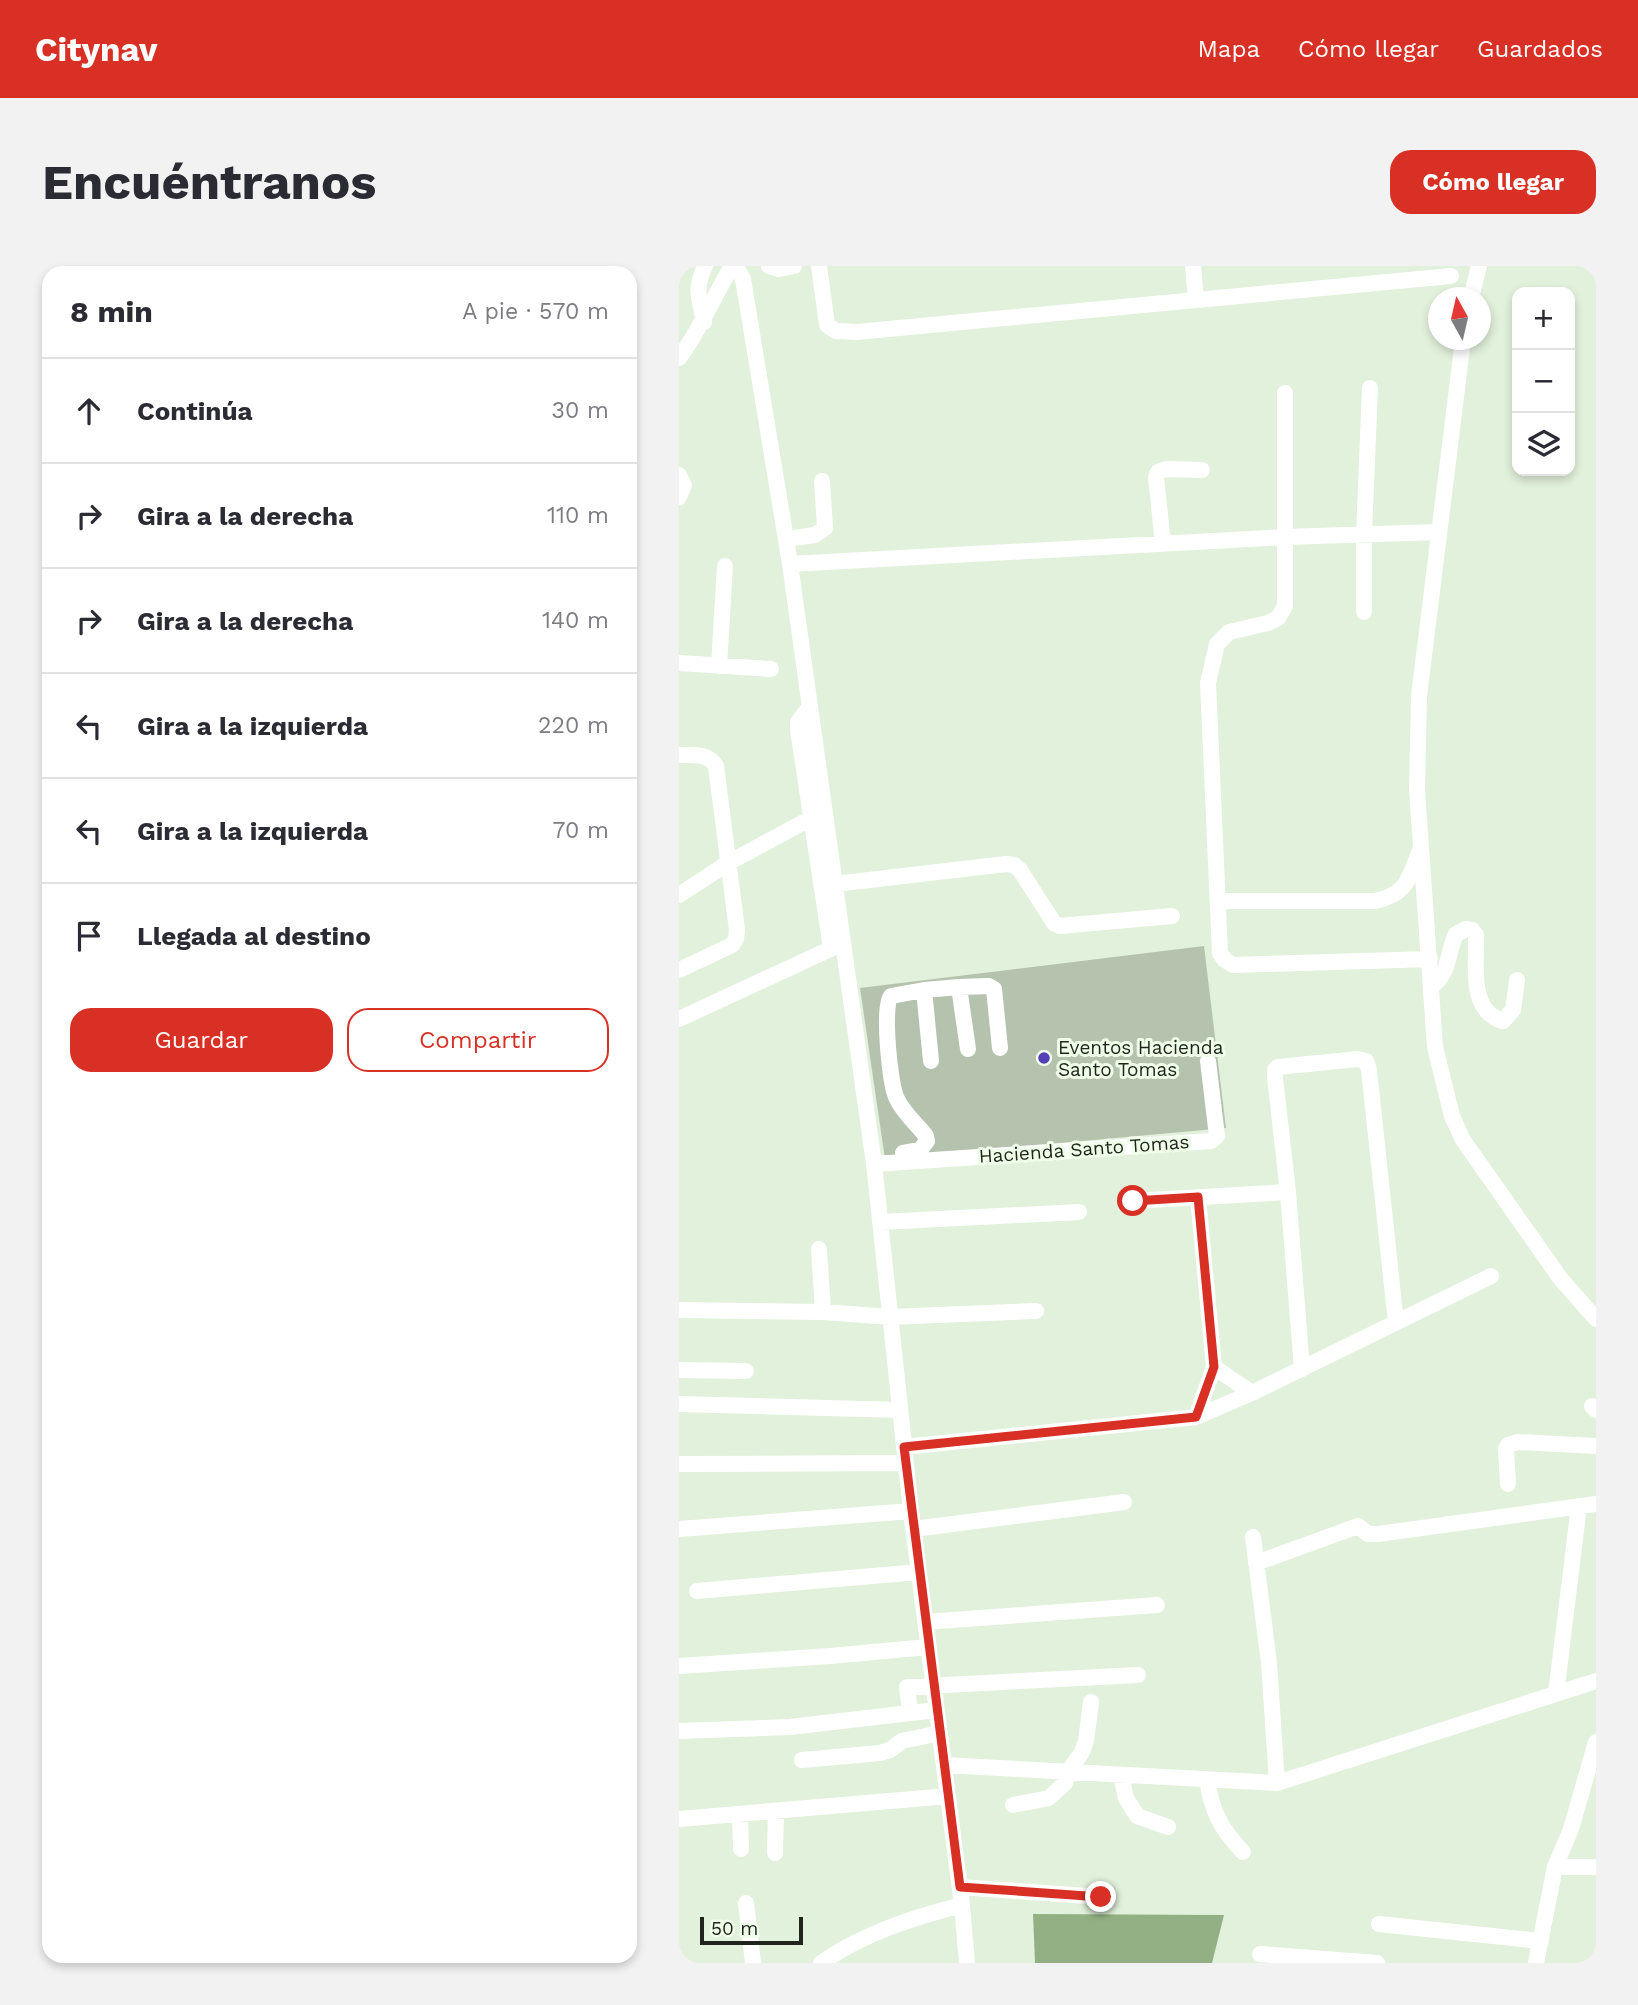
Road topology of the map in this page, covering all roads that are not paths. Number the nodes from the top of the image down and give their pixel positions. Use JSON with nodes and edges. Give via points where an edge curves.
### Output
{"nodes":[{"id":1,"x":705,"y":266,"type":"edge"},
{"id":2,"x":734,"y":266,"type":"edge"},
{"id":3,"x":769,"y":266,"type":"edge"},
{"id":4,"x":789,"y":266,"type":"edge"},
{"id":5,"x":819,"y":266,"type":"edge"},
{"id":6,"x":1193,"y":266,"type":"edge"},
{"id":7,"x":1479,"y":266,"type":"edge"},
{"id":8,"x":1451,"y":276,"type":"dead end"},
{"id":9,"x":1474,"y":287,"type":"edge"},
{"id":10,"x":1196,"y":300,"type":"junction"},
{"id":11,"x":704,"y":322,"type":"junction"},
{"id":12,"x":1462,"y":350,"type":"edge"},
{"id":13,"x":679,"y":356,"type":"edge"},
{"id":14,"x":1370,"y":388,"type":"dead end"},
{"id":15,"x":1285,"y":393,"type":"dead end"},
{"id":16,"x":1202,"y":470,"type":"dead end"},
{"id":17,"x":679,"y":475,"type":"edge"},
{"id":18,"x":822,"y":481,"type":"dead end"},
{"id":19,"x":679,"y":497,"type":"edge"},
{"id":20,"x":1439,"y":532,"type":"junction"},
{"id":21,"x":1364,"y":535,"type":"junction"},
{"id":22,"x":1285,"y":537,"type":"junction"},
{"id":23,"x":786,"y":539,"type":"junction"},
{"id":24,"x":1163,"y":544,"type":"junction"},
{"id":25,"x":790,"y":564,"type":"junction"},
{"id":26,"x":725,"y":566,"type":"dead end"},
{"id":27,"x":1364,"y":612,"type":"dead end"},
{"id":28,"x":679,"y":663,"type":"edge"},
{"id":29,"x":719,"y":666,"type":"junction"},
{"id":30,"x":771,"y":668,"type":"dead end"},
{"id":31,"x":679,"y":755,"type":"edge"},
{"id":32,"x":818,"y":814,"type":"junction"},
{"id":33,"x":1422,"y":847,"type":"junction"},
{"id":34,"x":728,"y":863,"type":"junction"},
{"id":35,"x":835,"y":884,"type":"junction"},
{"id":36,"x":679,"y":895,"type":"edge"},
{"id":37,"x":1219,"y":901,"type":"junction"},
{"id":38,"x":1172,"y":916,"type":"dead end"},
{"id":39,"x":837,"y":945,"type":"junction"},
{"id":40,"x":1430,"y":959,"type":"junction"},
{"id":41,"x":679,"y":970,"type":"edge"},
{"id":42,"x":1517,"y":980,"type":"dead end"},
{"id":43,"x":1432,"y":986,"type":"junction"},
{"id":44,"x":959,"y":987,"type":"junction"},
{"id":45,"x":924,"y":990,"type":"junction"},
{"id":46,"x":679,"y":1019,"type":"edge"},
{"id":47,"x":1000,"y":1048,"type":"dead end"},
{"id":48,"x":968,"y":1049,"type":"dead end"},
{"id":49,"x":1208,"y":1060,"type":"dead end"},
{"id":50,"x":931,"y":1061,"type":"dead end"},
{"id":51,"x":873,"y":1160,"type":"junction"},
{"id":52,"x":1288,"y":1192,"type":"junction"},
{"id":53,"x":1198,"y":1197,"type":"junction"},
{"id":54,"x":1133,"y":1201,"type":"dead end"},
{"id":55,"x":1079,"y":1212,"type":"dead end"},
{"id":56,"x":880,"y":1222,"type":"junction"},
{"id":57,"x":818,"y":1249,"type":"dead end"},
{"id":58,"x":1491,"y":1276,"type":"dead end"},
{"id":59,"x":679,"y":1311,"type":"edge"},
{"id":60,"x":1036,"y":1311,"type":"dead end"},
{"id":61,"x":823,"y":1312,"type":"junction"},
{"id":62,"x":890,"y":1317,"type":"junction"},
{"id":63,"x":1596,"y":1319,"type":"edge"},
{"id":64,"x":1396,"y":1323,"type":"junction"},
{"id":65,"x":1214,"y":1367,"type":"junction"},
{"id":66,"x":1302,"y":1369,"type":"junction"},
{"id":67,"x":679,"y":1370,"type":"edge"},
{"id":68,"x":745,"y":1371,"type":"dead end"},
{"id":69,"x":1252,"y":1393,"type":"junction"},
{"id":70,"x":679,"y":1404,"type":"edge"},
{"id":71,"x":900,"y":1410,"type":"junction"},
{"id":72,"x":1196,"y":1417,"type":"junction"},
{"id":73,"x":1596,"y":1446,"type":"edge"},
{"id":74,"x":905,"y":1455,"type":"junction"},
{"id":75,"x":679,"y":1464,"type":"edge"},
{"id":76,"x":1508,"y":1485,"type":"dead end"},
{"id":77,"x":1124,"y":1502,"type":"dead end"},
{"id":78,"x":1596,"y":1504,"type":"edge"},
{"id":79,"x":1579,"y":1506,"type":"junction"},
{"id":80,"x":911,"y":1511,"type":"junction"},
{"id":81,"x":679,"y":1529,"type":"edge"},
{"id":82,"x":914,"y":1529,"type":"junction"},
{"id":83,"x":1253,"y":1537,"type":"dead end"},
{"id":84,"x":1256,"y":1563,"type":"junction"},
{"id":85,"x":919,"y":1572,"type":"junction"},
{"id":86,"x":697,"y":1591,"type":"dead end"},
{"id":87,"x":1157,"y":1605,"type":"dead end"},
{"id":88,"x":925,"y":1622,"type":"junction"},
{"id":89,"x":928,"y":1647,"type":"junction"},
{"id":90,"x":679,"y":1666,"type":"edge"},
{"id":91,"x":1138,"y":1675,"type":"dead end"},
{"id":92,"x":1596,"y":1681,"type":"edge"},
{"id":93,"x":933,"y":1686,"type":"junction"},
{"id":94,"x":1556,"y":1694,"type":"junction"},
{"id":95,"x":1091,"y":1702,"type":"dead end"},
{"id":96,"x":936,"y":1710,"type":"junction"},
{"id":97,"x":910,"y":1712,"type":"junction"},
{"id":98,"x":679,"y":1731,"type":"edge"},
{"id":99,"x":940,"y":1733,"type":"junction"},
{"id":100,"x":1596,"y":1742,"type":"edge"},
{"id":101,"x":802,"y":1760,"type":"dead end"},
{"id":102,"x":944,"y":1765,"type":"junction"},
{"id":103,"x":1068,"y":1772,"type":"junction"},
{"id":104,"x":1121,"y":1775,"type":"junction"},
{"id":105,"x":1207,"y":1779,"type":"junction"},
{"id":106,"x":1277,"y":1783,"type":"junction"},
{"id":107,"x":949,"y":1796,"type":"junction"},
{"id":108,"x":1589,"y":1796,"type":"edge"},
{"id":109,"x":1013,"y":1805,"type":"dead end"},
{"id":110,"x":776,"y":1811,"type":"junction"},
{"id":111,"x":740,"y":1814,"type":"junction"},
{"id":112,"x":679,"y":1819,"type":"edge"},
{"id":113,"x":1168,"y":1827,"type":"dead end"},
{"id":114,"x":741,"y":1849,"type":"dead end"},
{"id":115,"x":1243,"y":1852,"type":"dead end"},
{"id":116,"x":775,"y":1853,"type":"dead end"},
{"id":117,"x":1555,"y":1867,"type":"junction"},
{"id":118,"x":1596,"y":1867,"type":"edge"},
{"id":119,"x":960,"y":1887,"type":"junction"},
{"id":120,"x":1101,"y":1897,"type":"dead end"},
{"id":121,"x":746,"y":1903,"type":"dead end"},
{"id":122,"x":962,"y":1905,"type":"junction"},
{"id":123,"x":1379,"y":1924,"type":"dead end"},
{"id":124,"x":1541,"y":1941,"type":"junction"},
{"id":125,"x":1260,"y":1954,"type":"dead end"},
{"id":126,"x":753,"y":1963,"type":"edge"},
{"id":127,"x":821,"y":1963,"type":"edge"},
{"id":128,"x":967,"y":1963,"type":"edge"},
{"id":129,"x":1377,"y":1963,"type":"edge"},
{"id":130,"x":1537,"y":1963,"type":"edge"}],
"edges":[{"from":1,"to":11,"type":"street","via":[[697,290]]},
{"from":2,"to":11,"type":"street","via":[[716,292]]},
{"from":2,"to":23,"type":"street","via":[[743,279]]},
{"from":3,"to":4,"type":"street"},
{"from":5,"to":10,"type":"street","via":[[827,325],[836,331]]},
{"from":6,"to":10,"type":"street"},
{"from":7,"to":9,"type":"street"},
{"from":8,"to":10,"type":"street"},
{"from":11,"to":13,"type":"street"},
{"from":12,"to":20,"type":"street"},
{"from":14,"to":21,"type":"street"},
{"from":15,"to":22,"type":"street"},
{"from":16,"to":24,"type":"street","via":[[1158,472]]},
{"from":17,"to":19,"type":"street","via":[[684,485]]},
{"from":18,"to":23,"type":"street","via":[[825,528],[815,535]]},
{"from":20,"to":21,"type":"street"},
{"from":20,"to":33,"type":"street","via":[[1419,696],[1417,790]]},
{"from":21,"to":22,"type":"street"},
{"from":21,"to":27,"type":"street"},
{"from":22,"to":24,"type":"street"},
{"from":22,"to":37,"type":"street","via":[[1285,606],[1278,618],[1229,632],[1217,644],[1208,683]]},
{"from":23,"to":25,"type":"street"},
{"from":24,"to":25,"type":"street"},
{"from":25,"to":32,"type":"street","via":[[810,706]]},
{"from":26,"to":29,"type":"street"},
{"from":28,"to":29,"type":"street"},
{"from":29,"to":30,"type":"street"},
{"from":31,"to":34,"type":"street","via":[[704,756],[716,766]]},
{"from":32,"to":34,"type":"street"},
{"from":32,"to":35,"type":"street"},
{"from":32,"to":39,"type":"street"},
{"from":33,"to":37,"type":"street","via":[[1407,882],[1391,898]]},
{"from":33,"to":40,"type":"street"},
{"from":34,"to":36,"type":"street"},
{"from":34,"to":41,"type":"street","via":[[736,939]]},
{"from":35,"to":38,"type":"street","via":[[1006,864],[1020,870],[1053,923],[1060,926]]},
{"from":35,"to":39,"type":"street"},
{"from":37,"to":40,"type":"street","via":[[1220,953],[1233,965]]},
{"from":39,"to":46,"type":"street"},
{"from":39,"to":51,"type":"street"},
{"from":40,"to":43,"type":"street"},
{"from":42,"to":43,"type":"street","via":[[1513,1010],[1503,1021],[1492,1018],[1478,997],[1476,935],[1466,929],[1456,934],[1446,970]]},
{"from":43,"to":63,"type":"street","via":[[1435,1047],[1452,1116],[1463,1140],[1560,1278]]},
{"from":44,"to":45,"type":"street"},
{"from":44,"to":47,"type":"street","via":[[994,989]]},
{"from":44,"to":48,"type":"street"},
{"from":45,"to":50,"type":"street"},
{"from":45,"to":51,"type":"street","via":[[891,996],[887,1007],[896,1097],[927,1141],[920,1150]]},
{"from":49,"to":51,"type":"street","name":"Hacienda Santo Tomas","via":[[1217,1136],[1211,1141]]},
{"from":51,"to":56,"type":"street"},
{"from":52,"to":53,"type":"street"},
{"from":52,"to":64,"type":"street","via":[[1275,1070],[1366,1061]]},
{"from":52,"to":66,"type":"street"},
{"from":53,"to":54,"type":"street"},
{"from":53,"to":65,"type":"street"},
{"from":55,"to":56,"type":"street"},
{"from":56,"to":62,"type":"street"},
{"from":57,"to":61,"type":"street"},
{"from":58,"to":64,"type":"street"},
{"from":59,"to":61,"type":"street"},
{"from":60,"to":62,"type":"street"},
{"from":61,"to":62,"type":"street"},
{"from":62,"to":71,"type":"street"},
{"from":64,"to":66,"type":"street"},
{"from":65,"to":69,"type":"street"},
{"from":65,"to":72,"type":"street"},
{"from":66,"to":69,"type":"street"},
{"from":67,"to":68,"type":"street"},
{"from":69,"to":72,"type":"street"},
{"from":70,"to":71,"type":"street"},
{"from":71,"to":74,"type":"street"},
{"from":72,"to":74,"type":"street"},
{"from":73,"to":76,"type":"street","via":[[1508,1444]]},
{"from":74,"to":75,"type":"street"},
{"from":74,"to":80,"type":"street"},
{"from":77,"to":82,"type":"street"},
{"from":78,"to":79,"type":"street"},
{"from":79,"to":84,"type":"street","via":[[1378,1534],[1368,1534],[1358,1526]]},
{"from":79,"to":94,"type":"street"},
{"from":80,"to":81,"type":"street"},
{"from":80,"to":82,"type":"street"},
{"from":82,"to":85,"type":"street"},
{"from":83,"to":84,"type":"street"},
{"from":84,"to":106,"type":"street"},
{"from":85,"to":86,"type":"street"},
{"from":85,"to":88,"type":"street"},
{"from":87,"to":88,"type":"street"},
{"from":88,"to":89,"type":"street"},
{"from":89,"to":90,"type":"street"},
{"from":89,"to":93,"type":"street"},
{"from":91,"to":93,"type":"street"},
{"from":92,"to":94,"type":"street"},
{"from":93,"to":96,"type":"street"},
{"from":93,"to":97,"type":"street","via":[[907,1687]]},
{"from":94,"to":106,"type":"street"},
{"from":95,"to":103,"type":"street","via":[[1086,1741]]},
{"from":96,"to":97,"type":"street"},
{"from":96,"to":99,"type":"street"},
{"from":97,"to":98,"type":"street","via":[[790,1727]]},
{"from":99,"to":101,"type":"street","via":[[902,1741],[880,1753]]},
{"from":99,"to":102,"type":"street"},
{"from":100,"to":108,"type":"street"},
{"from":102,"to":103,"type":"street"},
{"from":102,"to":107,"type":"street"},
{"from":103,"to":104,"type":"street"},
{"from":103,"to":109,"type":"street","via":[[1065,1783],[1049,1798]]},
{"from":104,"to":105,"type":"street"},
{"from":104,"to":113,"type":"street","via":[[1126,1798],[1137,1816]]},
{"from":105,"to":106,"type":"street"},
{"from":105,"to":115,"type":"street","via":[[1224,1832]]},
{"from":107,"to":110,"type":"street"},
{"from":107,"to":119,"type":"street"},
{"from":108,"to":117,"type":"street"},
{"from":110,"to":111,"type":"street"},
{"from":110,"to":116,"type":"street"},
{"from":111,"to":112,"type":"street"},
{"from":111,"to":114,"type":"street"},
{"from":117,"to":118,"type":"street"},
{"from":117,"to":124,"type":"street"},
{"from":119,"to":120,"type":"street"},
{"from":119,"to":122,"type":"street"},
{"from":121,"to":126,"type":"street"},
{"from":122,"to":127,"type":"street","via":[[902,1922],[847,1945]]},
{"from":122,"to":128,"type":"street"},
{"from":123,"to":124,"type":"street"},
{"from":124,"to":130,"type":"street"},
{"from":125,"to":129,"type":"street"}]}
